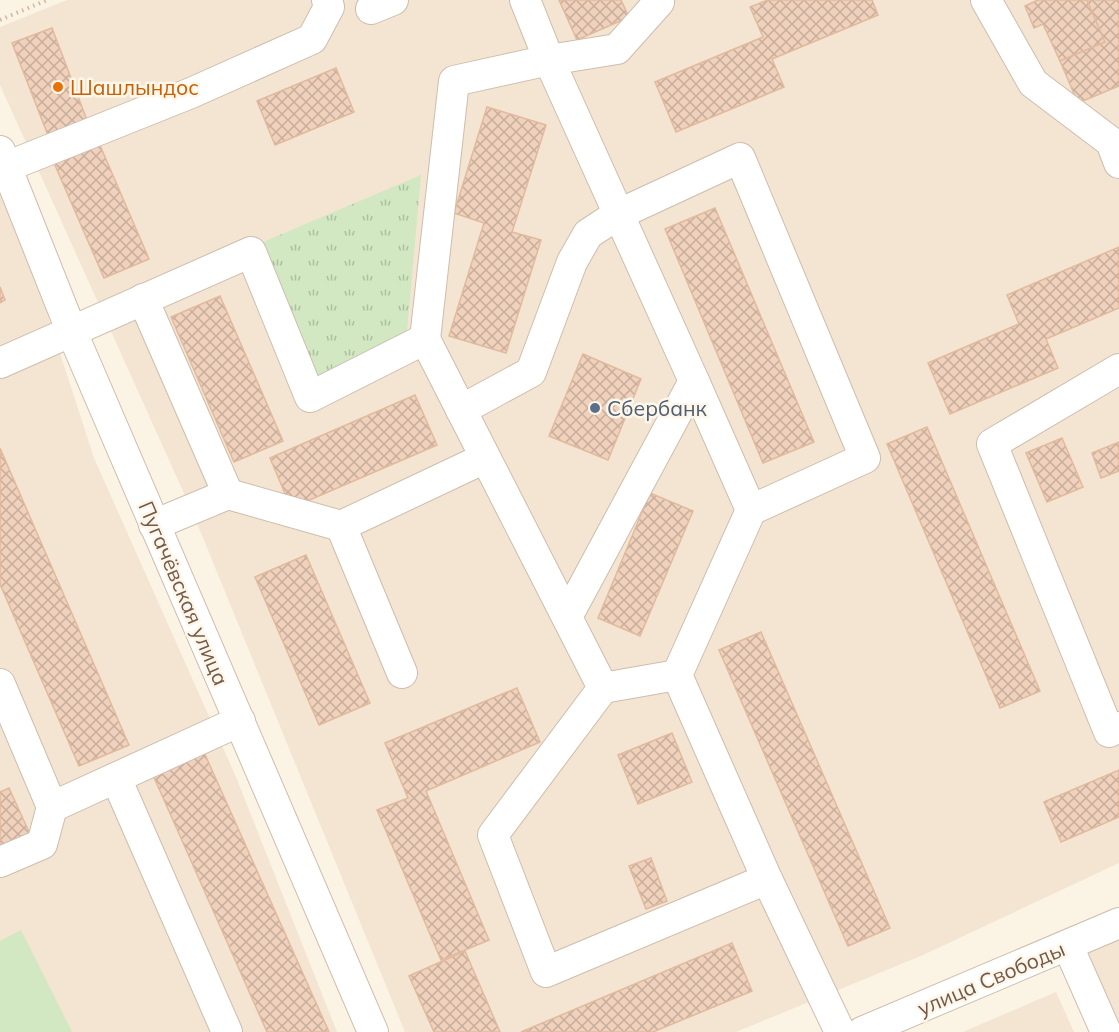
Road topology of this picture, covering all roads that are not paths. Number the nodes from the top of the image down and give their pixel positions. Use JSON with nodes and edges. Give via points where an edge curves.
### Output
{"nodes":[{"id":1,"x":327,"y":0,"type":"edge"},
{"id":2,"x":525,"y":0,"type":"edge"},
{"id":3,"x":986,"y":0,"type":"edge"},
{"id":4,"x":661,"y":1,"type":"edge"},
{"id":5,"x":549,"y":60,"type":"junction"},
{"id":6,"x":3,"y":159,"type":"edge"},
{"id":7,"x":1119,"y":163,"type":"edge"},
{"id":8,"x":618,"y":215,"type":"junction"},
{"id":9,"x":143,"y":299,"type":"junction"},
{"id":10,"x":71,"y":330,"type":"junction"},
{"id":11,"x":425,"y":339,"type":"junction"},
{"id":12,"x":0,"y":363,"type":"edge"},
{"id":13,"x":1119,"y":369,"type":"edge"},
{"id":14,"x":694,"y":381,"type":"junction"},
{"id":15,"x":461,"y":410,"type":"junction"},
{"id":16,"x":485,"y":458,"type":"junction"},
{"id":17,"x":228,"y":494,"type":"junction"},
{"id":18,"x":751,"y":510,"type":"junction"},
{"id":19,"x":154,"y":525,"type":"junction"},
{"id":20,"x":341,"y":526,"type":"junction"},
{"id":21,"x":567,"y":617,"type":"junction"},
{"id":22,"x":402,"y":673,"type":"dead end"},
{"id":23,"x":677,"y":675,"type":"junction"},
{"id":24,"x":0,"y":684,"type":"edge"},
{"id":25,"x":603,"y":688,"type":"junction"},
{"id":26,"x":240,"y":721,"type":"junction"},
{"id":27,"x":1119,"y":727,"type":"edge"},
{"id":28,"x":116,"y":778,"type":"junction"},
{"id":29,"x":52,"y":807,"type":"junction"},
{"id":30,"x":0,"y":862,"type":"edge"},
{"id":31,"x":767,"y":879,"type":"junction"},
{"id":32,"x":1119,"y":923,"type":"edge"},
{"id":33,"x":1068,"y":946,"type":"junction"},
{"id":34,"x":227,"y":1032,"type":"edge"},
{"id":35,"x":373,"y":1032,"type":"edge"},
{"id":36,"x":840,"y":1032,"type":"edge"},
{"id":37,"x":862,"y":1032,"type":"edge"},
{"id":38,"x":1106,"y":1032,"type":"edge"}],
"edges":[{"from":1,"to":6,"type":"street","via":[[329,7],[312,39],[191,93]]},
{"from":2,"to":5,"type":"street"},
{"from":3,"to":7,"type":"street","via":[[1033,83],[1111,142]]},
{"from":4,"to":5,"type":"street","via":[[617,49]]},
{"from":5,"to":8,"type":"street"},
{"from":5,"to":11,"type":"street","via":[[454,81]]},
{"from":6,"to":10,"type":"street","name":"Пугачёвская улица"},
{"from":8,"to":14,"type":"street"},
{"from":8,"to":15,"type":"street","via":[[588,234],[572,262],[531,372]]},
{"from":8,"to":18,"type":"street","via":[[740,158],[865,458]]},
{"from":9,"to":10,"type":"street"},
{"from":9,"to":11,"type":"street","via":[[251,252],[310,397]]},
{"from":9,"to":17,"type":"street"},
{"from":10,"to":12,"type":"street"},
{"from":10,"to":19,"type":"street","name":"Пугачёвская улица"},
{"from":11,"to":15,"type":"street"},
{"from":13,"to":27,"type":"street","via":[[992,444],[1109,732]]},
{"from":14,"to":18,"type":"street"},
{"from":14,"to":21,"type":"street"},
{"from":15,"to":16,"type":"street"},
{"from":16,"to":20,"type":"street"},
{"from":16,"to":21,"type":"street"},
{"from":17,"to":19,"type":"street"},
{"from":17,"to":20,"type":"street"},
{"from":18,"to":23,"type":"street"},
{"from":19,"to":26,"type":"street","name":"Пугачёвская улица"},
{"from":20,"to":22,"type":"street"},
{"from":21,"to":25,"type":"street"},
{"from":23,"to":25,"type":"street"},
{"from":23,"to":31,"type":"street"},
{"from":24,"to":29,"type":"street"},
{"from":25,"to":31,"type":"street","via":[[493,835],[546,972]]},
{"from":26,"to":28,"type":"street"},
{"from":26,"to":35,"type":"street","name":"Пугачёвская улица"},
{"from":28,"to":29,"type":"street"},
{"from":28,"to":34,"type":"street"},
{"from":29,"to":30,"type":"street","via":[[42,844]]},
{"from":31,"to":36,"type":"street"},
{"from":32,"to":33,"type":"street","name":"улица Свободы"},
{"from":33,"to":37,"type":"street","name":"улица Свободы"},
{"from":33,"to":38,"type":"street"}]}
